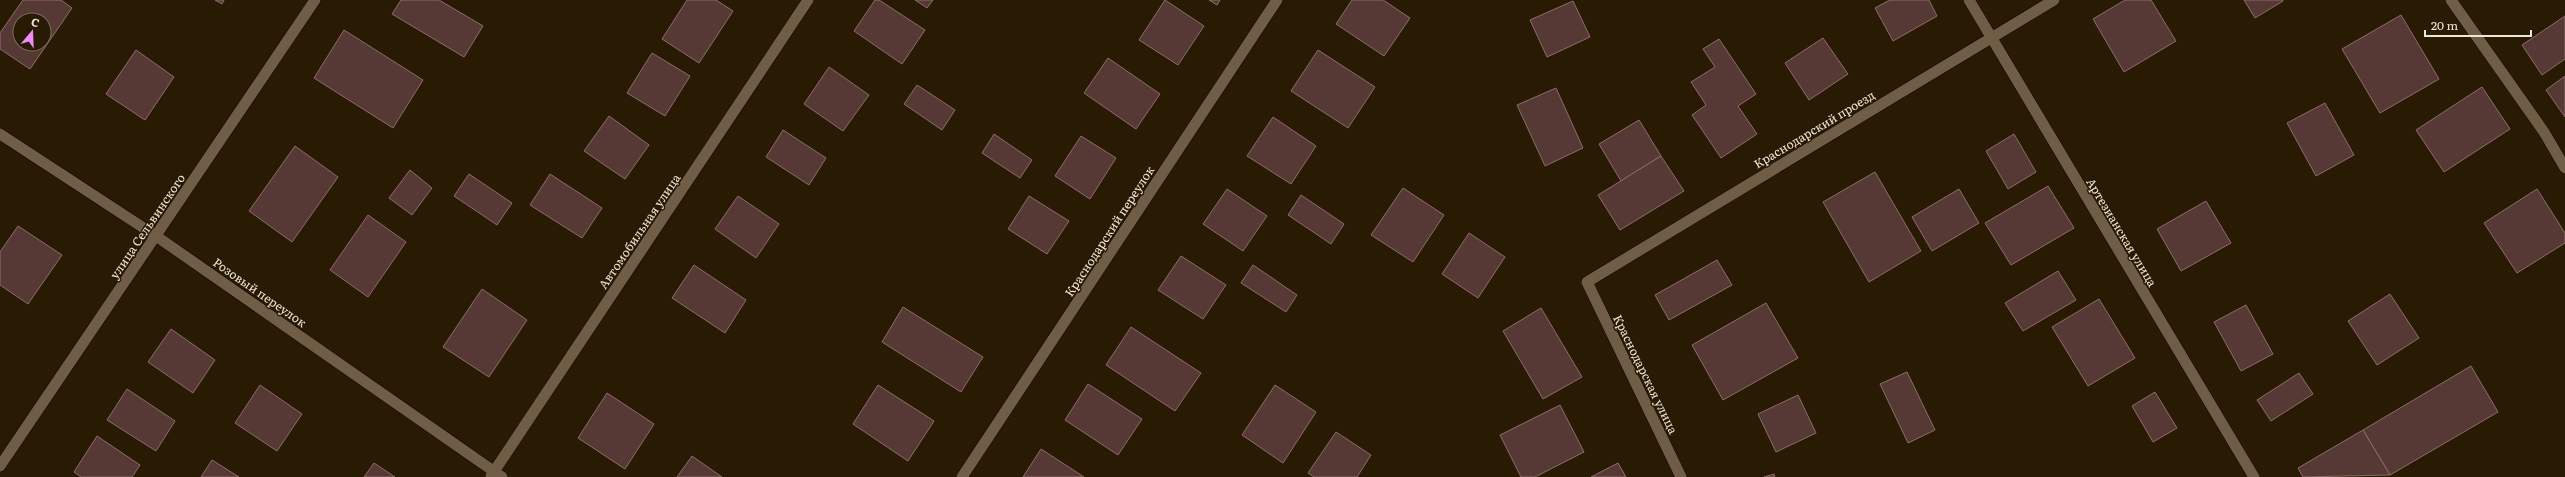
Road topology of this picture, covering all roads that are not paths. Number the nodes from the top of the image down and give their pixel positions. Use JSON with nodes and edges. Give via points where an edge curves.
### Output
{"nodes":[{"id":1,"x":315,"y":0,"type":"edge"},
{"id":2,"x":808,"y":0,"type":"edge"},
{"id":3,"x":1277,"y":0,"type":"edge"},
{"id":4,"x":1969,"y":0,"type":"edge"},
{"id":5,"x":2054,"y":0,"type":"edge"},
{"id":6,"x":2451,"y":0,"type":"edge"},
{"id":7,"x":1990,"y":37,"type":"junction"},
{"id":8,"x":0,"y":134,"type":"edge"},
{"id":9,"x":2565,"y":168,"type":"edge"},
{"id":10,"x":156,"y":236,"type":"junction"},
{"id":11,"x":1587,"y":282,"type":"joint"},
{"id":12,"x":0,"y":466,"type":"edge"},
{"id":13,"x":496,"y":475,"type":"edge"},
{"id":14,"x":962,"y":477,"type":"edge"},
{"id":15,"x":1682,"y":477,"type":"edge"},
{"id":16,"x":2254,"y":477,"type":"edge"}],
"edges":[{"from":1,"to":10,"type":"street","name":"улица Сельвинского"},
{"from":2,"to":13,"type":"street","name":"Автомобильная улица"},
{"from":3,"to":14,"type":"street","name":"Краснодарский переулок"},
{"from":4,"to":7,"type":"street","name":"Артезианская улица"},
{"from":5,"to":7,"type":"street","name":"Краснодарский проезд"},
{"from":6,"to":9,"type":"street","via":[[2544,132]]},
{"from":7,"to":11,"type":"street","name":"Краснодарский проезд"},
{"from":7,"to":16,"type":"street","name":"Артезианская улица"},
{"from":8,"to":10,"type":"street","name":"Розовый переулок"},
{"from":10,"to":12,"type":"street","name":"улица Сельвинского"},
{"from":10,"to":13,"type":"street","name":"Розовый переулок"},
{"from":11,"to":15,"type":"street","name":"Краснодарская улица"}]}
